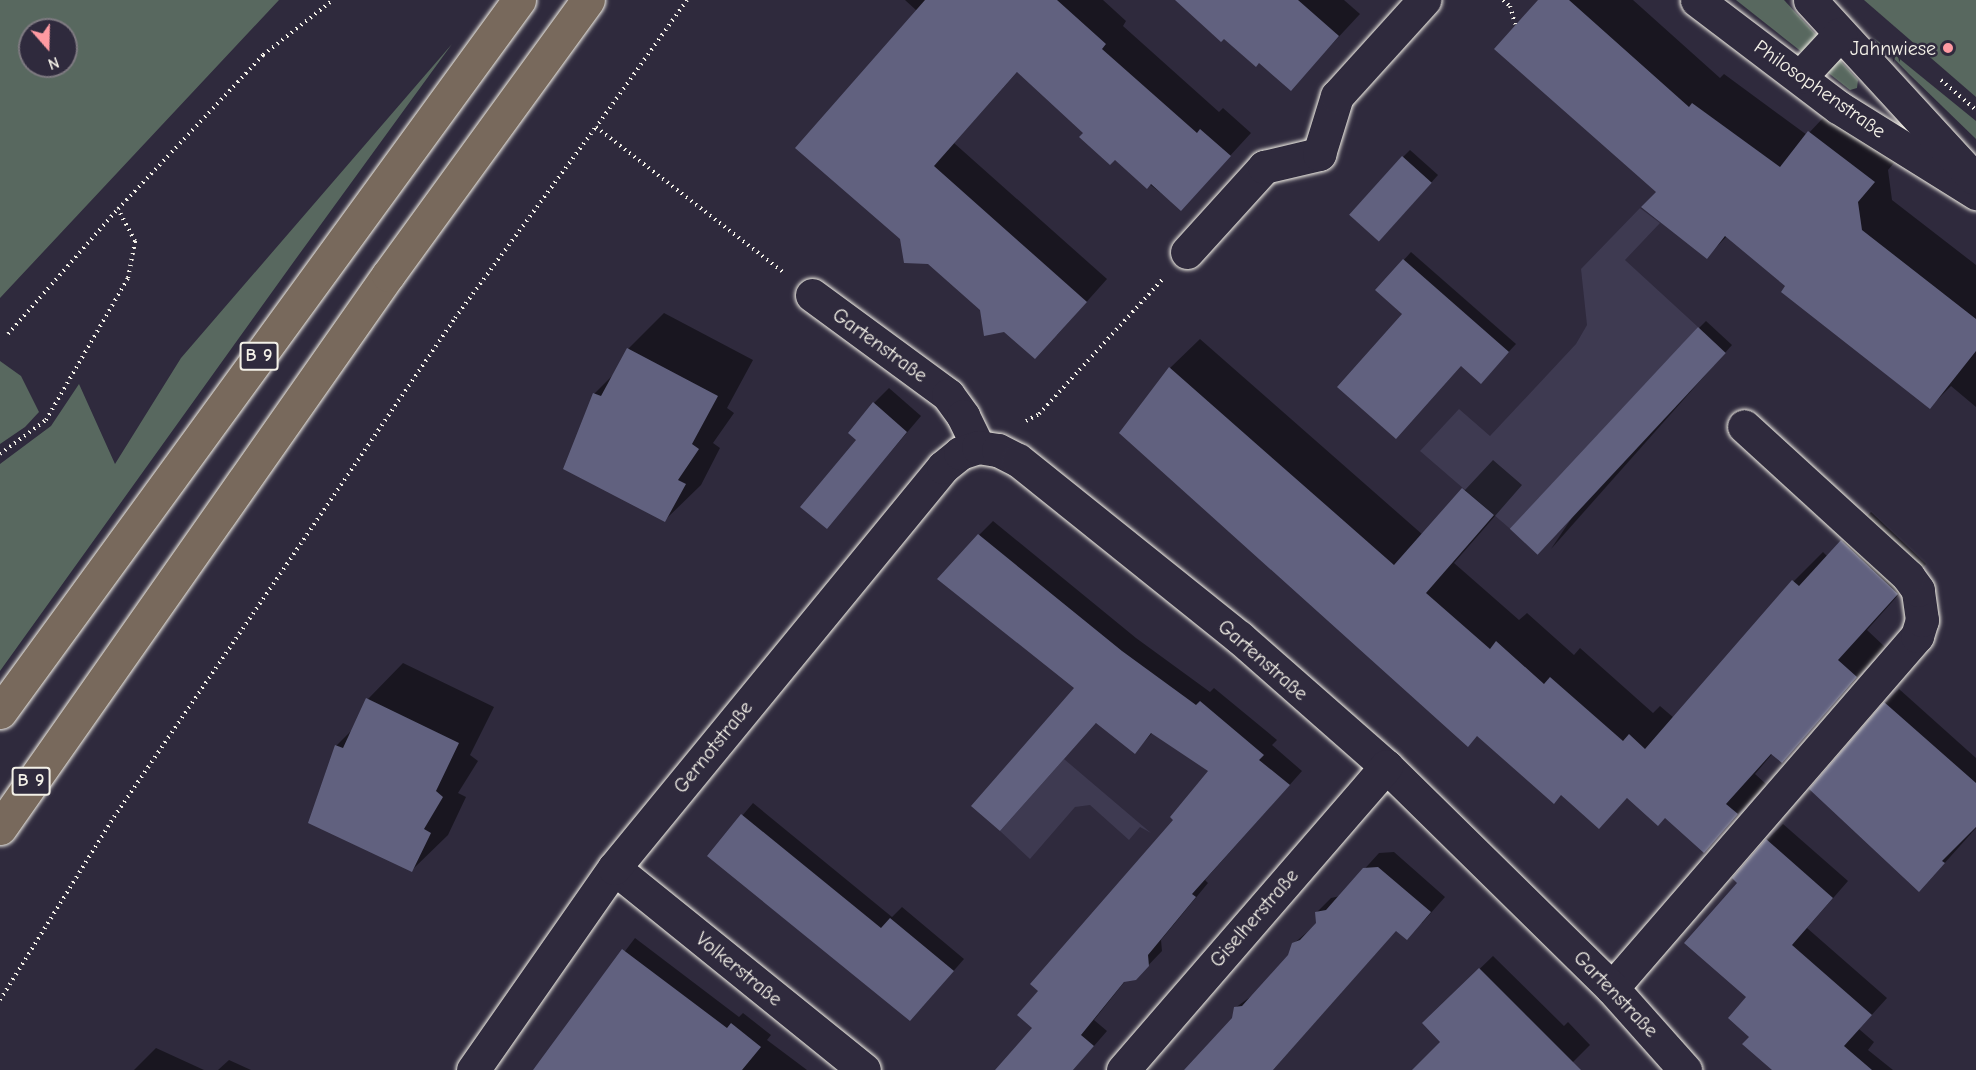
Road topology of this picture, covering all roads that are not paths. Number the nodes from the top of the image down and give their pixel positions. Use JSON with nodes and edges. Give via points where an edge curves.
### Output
{"nodes":[{"id":1,"x":519,"y":0,"type":"edge"},
{"id":2,"x":588,"y":0,"type":"edge"},
{"id":3,"x":1424,"y":0,"type":"edge"},
{"id":4,"x":1697,"y":0,"type":"edge"},
{"id":5,"x":1810,"y":0,"type":"edge"},
{"id":6,"x":1840,"y":34,"type":"junction"},
{"id":7,"x":1800,"y":78,"type":"junction"},
{"id":8,"x":1976,"y":181,"type":"edge"},
{"id":9,"x":1976,"y":193,"type":"edge"},
{"id":10,"x":1187,"y":252,"type":"road end"},
{"id":11,"x":812,"y":294,"type":"road end"},
{"id":12,"x":1744,"y":426,"type":"dead end"},
{"id":13,"x":978,"y":447,"type":"junction"},
{"id":14,"x":0,"y":712,"type":"edge"},
{"id":15,"x":1386,"y":766,"type":"junction"},
{"id":16,"x":0,"y":828,"type":"edge"},
{"id":17,"x":614,"y":868,"type":"junction"},
{"id":18,"x":1612,"y":987,"type":"junction"},
{"id":19,"x":473,"y":1070,"type":"edge"},
{"id":20,"x":864,"y":1070,"type":"edge"},
{"id":21,"x":1124,"y":1070,"type":"edge"},
{"id":22,"x":1685,"y":1070,"type":"edge"}],
"edges":[{"from":1,"to":14,"type":"highway","number":"B 9"},
{"from":2,"to":16,"type":"highway","number":"B 9","via":[[387,275]]},
{"from":3,"to":10,"type":"street","via":[[1337,96],[1319,154],[1264,167]]},
{"from":4,"to":7,"type":"street","name":"Philosophenstraße"},
{"from":5,"to":6,"type":"street"},
{"from":6,"to":7,"type":"street"},
{"from":6,"to":8,"type":"street"},
{"from":7,"to":9,"type":"street","name":"Philosophenstraße","via":[[1838,107]]},
{"from":11,"to":13,"type":"street","name":"Gartenstraße","via":[[948,395]]},
{"from":12,"to":18,"type":"street","via":[[1908,576],[1917,590],[1922,620],[1917,636]]},
{"from":13,"to":15,"type":"street","name":"Gartenstraße","via":[[998,450],[1018,460],[1239,637]]},
{"from":13,"to":17,"type":"street","name":"Gernotstraße","via":[[960,453],[943,467]]},
{"from":15,"to":18,"type":"street","name":"Gartenstraße"},
{"from":15,"to":21,"type":"street","name":"Giselherstraße"},
{"from":17,"to":19,"type":"street","name":"Gernotstraße"},
{"from":17,"to":20,"type":"street","name":"Volkerstraße"},
{"from":18,"to":22,"type":"street","name":"Gartenstraße"}]}
